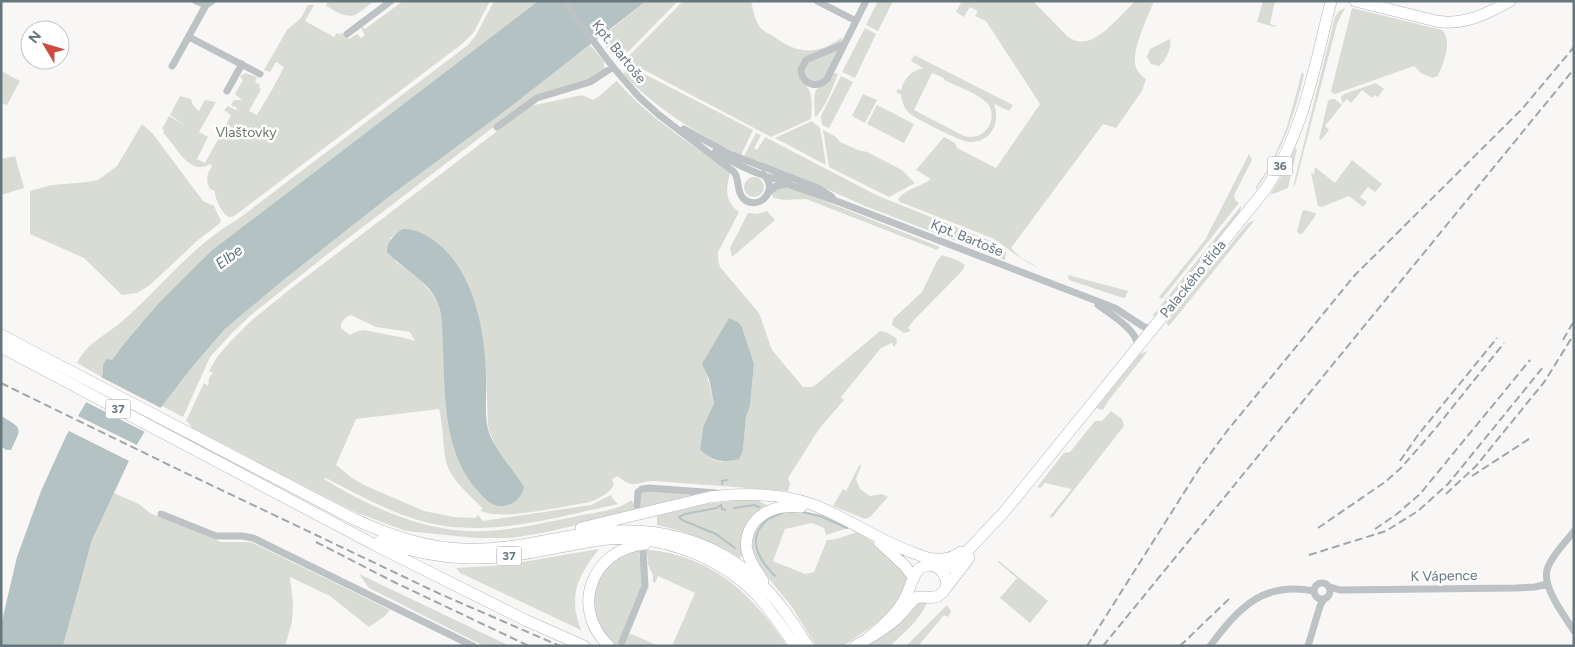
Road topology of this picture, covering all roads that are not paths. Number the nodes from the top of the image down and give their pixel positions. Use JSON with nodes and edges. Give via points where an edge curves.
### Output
{"nodes":[{"id":1,"x":196,"y":1,"type":"edge"},
{"id":2,"x":391,"y":1,"type":"edge"},
{"id":3,"x":563,"y":1,"type":"edge"},
{"id":4,"x":817,"y":1,"type":"edge"},
{"id":5,"x":866,"y":1,"type":"edge"},
{"id":6,"x":1331,"y":1,"type":"edge"},
{"id":7,"x":1355,"y":1,"type":"edge"},
{"id":8,"x":1510,"y":1,"type":"edge"},
{"id":9,"x":207,"y":5,"type":"edge"},
{"id":10,"x":856,"y":21,"type":"junction"},
{"id":11,"x":347,"y":34,"type":"dead end"},
{"id":12,"x":189,"y":37,"type":"junction"},
{"id":13,"x":844,"y":44,"type":"junction"},
{"id":14,"x":242,"y":64,"type":"junction"},
{"id":15,"x":172,"y":66,"type":"dead end"},
{"id":16,"x":613,"y":67,"type":"junction"},
{"id":17,"x":260,"y":74,"type":"dead end"},
{"id":18,"x":227,"y":91,"type":"dead end"},
{"id":19,"x":659,"y":115,"type":"junction"},
{"id":20,"x":497,"y":127,"type":"dead end"},
{"id":21,"x":682,"y":132,"type":"junction"},
{"id":22,"x":755,"y":172,"type":"junction"},
{"id":23,"x":763,"y":174,"type":"junction"},
{"id":24,"x":738,"y":185,"type":"junction"},
{"id":25,"x":769,"y":192,"type":"junction"},
{"id":26,"x":839,"y":202,"type":"junction"},
{"id":27,"x":1087,"y":298,"type":"junction"},
{"id":28,"x":1157,"y":323,"type":"junction"},
{"id":29,"x":1138,"y":324,"type":"junction"},
{"id":30,"x":1132,"y":332,"type":"junction"},
{"id":31,"x":1,"y":335,"type":"edge"},
{"id":32,"x":1146,"y":337,"type":"junction"},
{"id":33,"x":1,"y":348,"type":"edge"},
{"id":34,"x":1136,"y":351,"type":"junction"},
{"id":35,"x":61,"y":372,"type":"junction"},
{"id":36,"x":730,"y":494,"type":"junction"},
{"id":37,"x":758,"y":495,"type":"junction"},
{"id":38,"x":637,"y":505,"type":"dead end"},
{"id":39,"x":775,"y":508,"type":"junction"},
{"id":40,"x":161,"y":514,"type":"dead end"},
{"id":41,"x":328,"y":519,"type":"junction"},
{"id":42,"x":843,"y":519,"type":"junction"},
{"id":43,"x":994,"y":524,"type":"junction"},
{"id":44,"x":866,"y":531,"type":"junction"},
{"id":45,"x":1574,"y":531,"type":"edge"},
{"id":46,"x":982,"y":534,"type":"junction"},
{"id":47,"x":546,"y":541,"type":"junction"},
{"id":48,"x":887,"y":542,"type":"junction"},
{"id":49,"x":643,"y":552,"type":"dead end"},
{"id":50,"x":694,"y":553,"type":"junction"},
{"id":51,"x":936,"y":567,"type":"junction"},
{"id":52,"x":914,"y":579,"type":"junction"},
{"id":53,"x":1547,"y":584,"type":"junction"},
{"id":54,"x":944,"y":590,"type":"junction"},
{"id":55,"x":1330,"y":590,"type":"junction"},
{"id":56,"x":1314,"y":591,"type":"junction"},
{"id":57,"x":923,"y":597,"type":"junction"},
{"id":58,"x":775,"y":599,"type":"junction"},
{"id":59,"x":1321,"y":601,"type":"junction"},
{"id":60,"x":1574,"y":631,"type":"edge"},
{"id":61,"x":867,"y":639,"type":"junction"},
{"id":62,"x":622,"y":642,"type":"dead end"},
{"id":63,"x":473,"y":646,"type":"edge"},
{"id":64,"x":584,"y":646,"type":"edge"},
{"id":65,"x":609,"y":646,"type":"edge"},
{"id":66,"x":795,"y":646,"type":"edge"},
{"id":67,"x":808,"y":646,"type":"edge"},
{"id":68,"x":855,"y":646,"type":"edge"},
{"id":69,"x":1210,"y":646,"type":"edge"},
{"id":70,"x":1308,"y":646,"type":"edge"}],
"edges":[{"from":1,"to":9,"type":"street"},
{"from":2,"to":11,"type":"street"},
{"from":3,"to":16,"type":"street","name":"Kpt. Bartoše"},
{"from":4,"to":10,"type":"street"},
{"from":5,"to":10,"type":"street"},
{"from":6,"to":28,"type":"main road","name":"Palackého třída","number":"36","via":[[1299,122],[1281,163],[1260,196]]},
{"from":7,"to":8,"type":"main road","via":[[1449,22],[1477,18]]},
{"from":9,"to":12,"type":"street"},
{"from":10,"to":13,"type":"street"},
{"from":12,"to":14,"type":"street"},
{"from":12,"to":15,"type":"street"},
{"from":13,"to":13,"type":"street","via":[[806,60],[801,70],[805,80],[815,85],[825,81]]},
{"from":14,"to":17,"type":"street"},
{"from":14,"to":18,"type":"street"},
{"from":16,"to":19,"type":"street","name":"Kpt. Bartoše","via":[[638,97]]},
{"from":16,"to":20,"type":"street","via":[[590,82],[537,98]]},
{"from":19,"to":21,"type":"street","name":"Kpt. Bartoše"},
{"from":19,"to":26,"type":"street","name":"Kpt. Bartoše","via":[[730,154],[818,188]]},
{"from":21,"to":22,"type":"street","name":"Kpt. Bartoše"},
{"from":21,"to":24,"type":"street","name":"Kpt. Bartoše","via":[[731,169]]},
{"from":22,"to":23,"type":"street","name":"Kpt. Bartoše"},
{"from":22,"to":24,"type":"street","via":[[744,175]]},
{"from":23,"to":25,"type":"street","via":[[769,182]]},
{"from":23,"to":26,"type":"street","name":"Kpt. Bartoše","via":[[788,180]]},
{"from":24,"to":25,"type":"street","name":"Kpt. Bartoše","via":[[741,196],[750,202],[762,200]]},
{"from":25,"to":26,"type":"street","name":"Kpt. Bartoše","via":[[776,186],[787,184]]},
{"from":26,"to":27,"type":"street","name":"Kpt. Bartoše"},
{"from":27,"to":29,"type":"street","name":"Kpt. Bartoše","via":[[1118,310]]},
{"from":27,"to":30,"type":"street","name":"Kpt. Bartoše"},
{"from":28,"to":29,"type":"street","via":[[1149,328]]},
{"from":28,"to":32,"type":"main road","name":"Palackého třída","number":"36"},
{"from":29,"to":32,"type":"street","name":"Kpt. Bartoše"},
{"from":30,"to":32,"type":"street","name":"Kpt. Bartoše"},
{"from":30,"to":34,"type":"street","via":[[1138,341]]},
{"from":31,"to":35,"type":"main road","number":"37"},
{"from":32,"to":34,"type":"main road","name":"Palackého třída"},
{"from":33,"to":35,"type":"main road","number":"37"},
{"from":34,"to":43,"type":"main road","name":"Palackého třída"},
{"from":35,"to":41,"type":"main road","number":"37","via":[[178,442]]},
{"from":35,"to":47,"type":"main road","number":"37","via":[[185,431],[354,520],[391,535],[461,549],[493,549]]},
{"from":36,"to":37,"type":"main road"},
{"from":36,"to":38,"type":"street","via":[[649,488],[638,492]]},
{"from":36,"to":47,"type":"main road","via":[[584,527]]},
{"from":37,"to":39,"type":"main road"},
{"from":37,"to":42,"type":"main road","via":[[802,502]]},
{"from":39,"to":42,"type":"main road","via":[[812,508]]},
{"from":39,"to":58,"type":"main road","via":[[753,524],[746,547],[750,560]]},
{"from":40,"to":63,"type":"street","via":[[216,536],[253,538]]},
{"from":41,"to":50,"type":"main road","number":"37","via":[[382,542],[448,557],[509,556],[624,539],[660,542]]},
{"from":41,"to":64,"type":"main road","via":[[474,595]]},
{"from":42,"to":44,"type":"main road"},
{"from":43,"to":46,"type":"main road","name":"Palackého třída"},
{"from":43,"to":54,"type":"main road","name":"Palackého třída"},
{"from":44,"to":48,"type":"main road"},
{"from":44,"to":52,"type":"main road","via":[[904,565]]},
{"from":45,"to":53,"type":"street","via":[[1548,567]]},
{"from":46,"to":48,"type":"main road","via":[[959,554],[943,559],[924,556]]},
{"from":46,"to":51,"type":"main road","name":"Palackého třída","via":[[955,563],[947,568]]},
{"from":47,"to":58,"type":"main road","number":"37","via":[[613,530],[672,535],[724,556],[753,577]]},
{"from":48,"to":51,"type":"main road"},
{"from":49,"to":62,"type":"street","via":[[645,586]]},
{"from":50,"to":65,"type":"main road","via":[[664,545],[640,545],[619,551],[603,564],[590,588],[589,609],[594,627]]},
{"from":50,"to":66,"type":"main road","number":"37","via":[[726,570],[750,589],[774,615]]},
{"from":51,"to":52,"type":"main road","via":[[922,568]]},
{"from":51,"to":54,"type":"main road","via":[[946,578]]},
{"from":52,"to":57,"type":"main road","via":[[916,591]]},
{"from":52,"to":61,"type":"main road","via":[[895,613]]},
{"from":53,"to":55,"type":"street","name":"K Vápence","via":[[1515,588]]},
{"from":53,"to":60,"type":"street"},
{"from":54,"to":57,"type":"main road","via":[[934,598]]},
{"from":55,"to":56,"type":"street","name":"K Vápence","via":[[1326,584],[1320,583]]},
{"from":55,"to":59,"type":"street","via":[[1328,597]]},
{"from":56,"to":59,"type":"street"},
{"from":56,"to":69,"type":"street","name":"K Vápence","via":[[1279,591],[1257,598],[1237,612]]},
{"from":57,"to":61,"type":"main road","via":[[915,598],[891,624]]},
{"from":58,"to":67,"type":"main road","number":"37"},
{"from":59,"to":70,"type":"street"},
{"from":61,"to":68,"type":"main road"}]}
